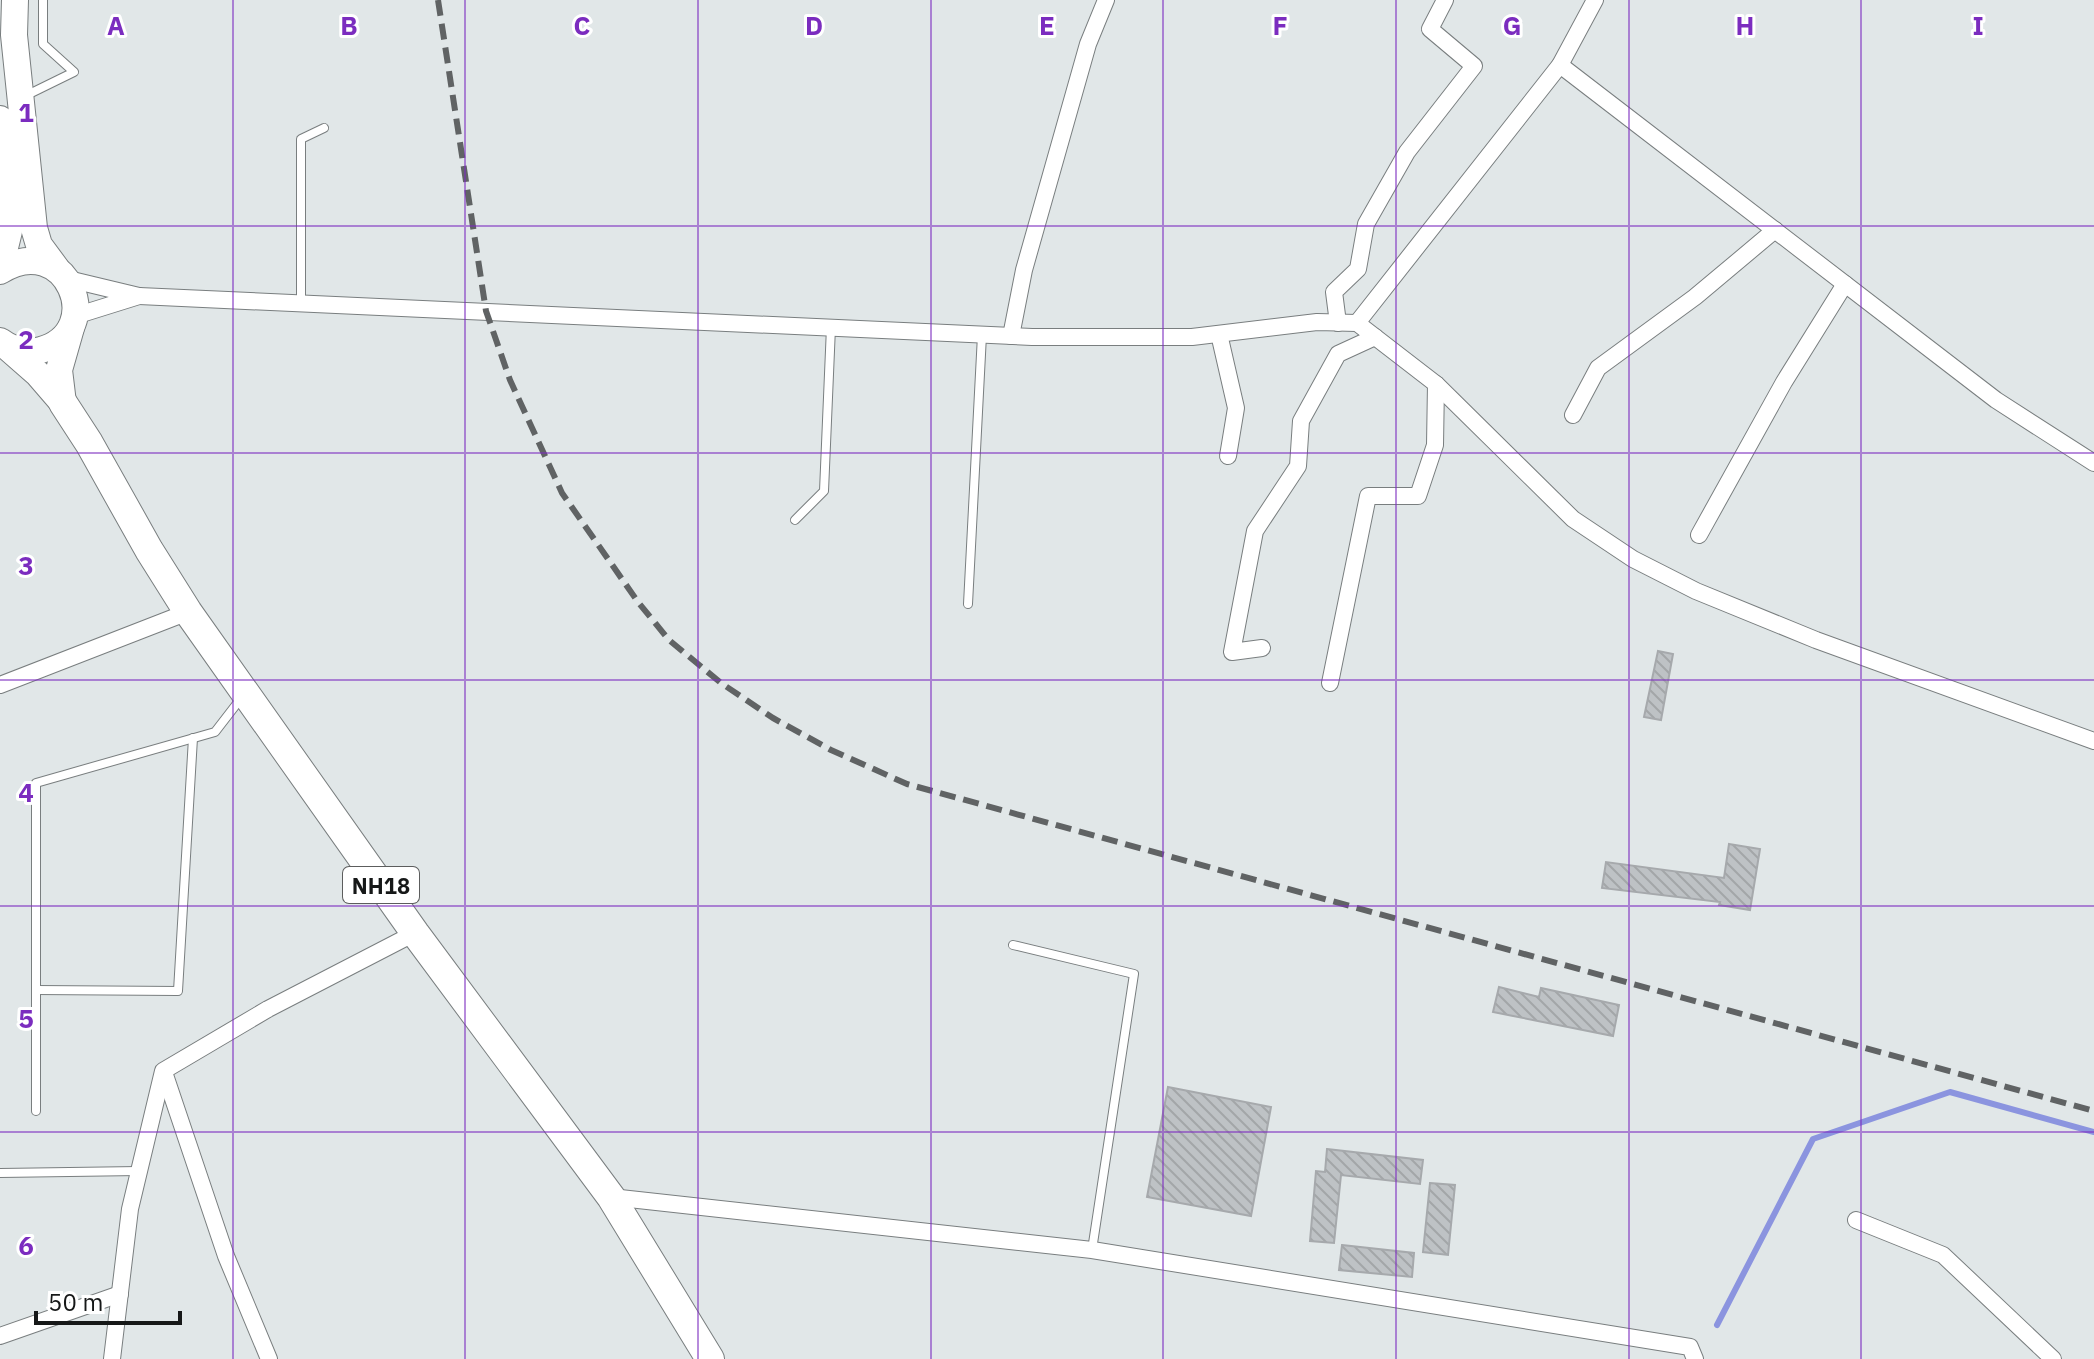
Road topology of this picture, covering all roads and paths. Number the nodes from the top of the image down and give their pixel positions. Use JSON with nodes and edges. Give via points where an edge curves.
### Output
{"nodes":[{"id":1,"x":15,"y":0,"type":"edge"},
{"id":2,"x":43,"y":0,"type":"edge"},
{"id":3,"x":1106,"y":0,"type":"edge"},
{"id":4,"x":1445,"y":0,"type":"edge"},
{"id":5,"x":1595,"y":0,"type":"edge"},
{"id":6,"x":1560,"y":65,"type":"junction"},
{"id":7,"x":21,"y":99,"type":"junction"},
{"id":8,"x":0,"y":119,"type":"edge"},
{"id":9,"x":324,"y":128,"type":"dead end"},
{"id":10,"x":1775,"y":230,"type":"junction"},
{"id":11,"x":0,"y":269,"type":"edge"},
{"id":12,"x":62,"y":274,"type":"junction"},
{"id":13,"x":1845,"y":284,"type":"junction"},
{"id":14,"x":139,"y":296,"type":"junction"},
{"id":15,"x":301,"y":304,"type":"junction"},
{"id":16,"x":74,"y":321,"type":"junction"},
{"id":17,"x":1338,"y":323,"type":"junction"},
{"id":18,"x":1357,"y":323,"type":"junction"},
{"id":19,"x":831,"y":326,"type":"junction"},
{"id":20,"x":982,"y":334,"type":"junction"},
{"id":21,"x":1219,"y":334,"type":"junction"},
{"id":22,"x":1011,"y":336,"type":"junction"},
{"id":23,"x":1375,"y":337,"type":"junction"},
{"id":24,"x":3,"y":343,"type":"edge"},
{"id":25,"x":1436,"y":384,"type":"junction"},
{"id":26,"x":63,"y":403,"type":"junction"},
{"id":27,"x":1573,"y":415,"type":"dead end"},
{"id":28,"x":1228,"y":456,"type":"dead end"},
{"id":29,"x":2094,"y":463,"type":"edge"},
{"id":30,"x":795,"y":520,"type":"dead end"},
{"id":31,"x":1699,"y":535,"type":"dead end"},
{"id":32,"x":968,"y":604,"type":"dead end"},
{"id":33,"x":188,"y":612,"type":"junction"},
{"id":34,"x":1262,"y":648,"type":"dead end"},
{"id":35,"x":1330,"y":683,"type":"dead end"},
{"id":36,"x":0,"y":685,"type":"edge"},
{"id":37,"x":245,"y":694,"type":"junction"},
{"id":38,"x":193,"y":738,"type":"junction"},
{"id":39,"x":2094,"y":741,"type":"edge"},
{"id":40,"x":415,"y":933,"type":"junction"},
{"id":41,"x":1013,"y":945,"type":"dead end"},
{"id":42,"x":36,"y":990,"type":"junction"},
{"id":43,"x":163,"y":1071,"type":"junction"},
{"id":44,"x":36,"y":1111,"type":"dead end"},
{"id":45,"x":139,"y":1171,"type":"junction"},
{"id":46,"x":0,"y":1173,"type":"edge"},
{"id":47,"x":611,"y":1197,"type":"junction"},
{"id":48,"x":1856,"y":1220,"type":"dead end"},
{"id":49,"x":1092,"y":1250,"type":"junction"},
{"id":50,"x":120,"y":1294,"type":"junction"},
{"id":51,"x":0,"y":1336,"type":"edge"},
{"id":52,"x":112,"y":1359,"type":"edge"},
{"id":53,"x":269,"y":1359,"type":"edge"},
{"id":54,"x":710,"y":1359,"type":"edge"},
{"id":55,"x":1695,"y":1359,"type":"edge"},
{"id":56,"x":2053,"y":1359,"type":"edge"}],
"edges":[{"from":1,"to":7,"type":"main road"},
{"from":2,"to":7,"type":"lane","via":[[43,44],[74,72]]},
{"from":3,"to":22,"type":"street","via":[[1088,44],[1024,270]]},
{"from":4,"to":17,"type":"street","via":[[1430,29],[1474,66],[1407,152],[1366,224],[1358,269],[1334,292]]},
{"from":5,"to":6,"type":"street"},
{"from":6,"to":10,"type":"street"},
{"from":6,"to":18,"type":"street"},
{"from":7,"to":12,"type":"main road","via":[[34,228],[39,245]]},
{"from":8,"to":11,"type":"main road","via":[[9,231]]},
{"from":9,"to":15,"type":"lane","via":[[301,139]]},
{"from":10,"to":13,"type":"street"},
{"from":10,"to":27,"type":"street","via":[[1598,368]]},
{"from":11,"to":12,"type":"main road","via":[[42,261]]},
{"from":12,"to":14,"type":"street"},
{"from":12,"to":16,"type":"main road","via":[[76,303]]},
{"from":13,"to":29,"type":"street","via":[[1996,400]]},
{"from":13,"to":31,"type":"street"},
{"from":14,"to":15,"type":"street"},
{"from":14,"to":16,"type":"street"},
{"from":15,"to":19,"type":"street"},
{"from":16,"to":24,"type":"main road","via":[[63,338],[36,352]]},
{"from":16,"to":26,"type":"main road","via":[[59,370]]},
{"from":17,"to":18,"type":"street"},
{"from":17,"to":21,"type":"street"},
{"from":18,"to":23,"type":"street"},
{"from":19,"to":20,"type":"street"},
{"from":19,"to":30,"type":"lane","via":[[824,491]]},
{"from":20,"to":22,"type":"street"},
{"from":20,"to":32,"type":"lane"},
{"from":21,"to":22,"type":"street"},
{"from":21,"to":28,"type":"street","via":[[1236,408]]},
{"from":23,"to":25,"type":"street"},
{"from":23,"to":34,"type":"street","via":[[1338,354],[1301,421],[1298,466],[1255,531],[1232,652]]},
{"from":24,"to":26,"type":"main road"},
{"from":25,"to":35,"type":"street","via":[[1435,445],[1418,496],[1368,496]]},
{"from":25,"to":39,"type":"street","via":[[1573,519],[1633,559],[1816,640]]},
{"from":26,"to":33,"type":"highway","number":"NH18"},
{"from":33,"to":36,"type":"street"},
{"from":33,"to":37,"type":"highway","number":"NH18"},
{"from":37,"to":38,"type":"lane","via":[[215,732]]},
{"from":37,"to":40,"type":"highway","number":"NH18"},
{"from":38,"to":42,"type":"lane","via":[[36,783]]},
{"from":38,"to":42,"type":"lane","via":[[178,991]]},
{"from":40,"to":43,"type":"street"},
{"from":40,"to":47,"type":"highway","number":"NH18"},
{"from":41,"to":49,"type":"lane","via":[[1134,974]]},
{"from":42,"to":44,"type":"lane"},
{"from":43,"to":45,"type":"street"},
{"from":43,"to":53,"type":"street","via":[[226,1256]]},
{"from":45,"to":46,"type":"lane"},
{"from":45,"to":50,"type":"street"},
{"from":47,"to":49,"type":"street"},
{"from":47,"to":54,"type":"highway","number":"NH18"},
{"from":48,"to":56,"type":"street","via":[[1943,1255]]},
{"from":49,"to":55,"type":"street","via":[[1690,1347]]},
{"from":50,"to":51,"type":"street"},
{"from":50,"to":52,"type":"street"}]}
